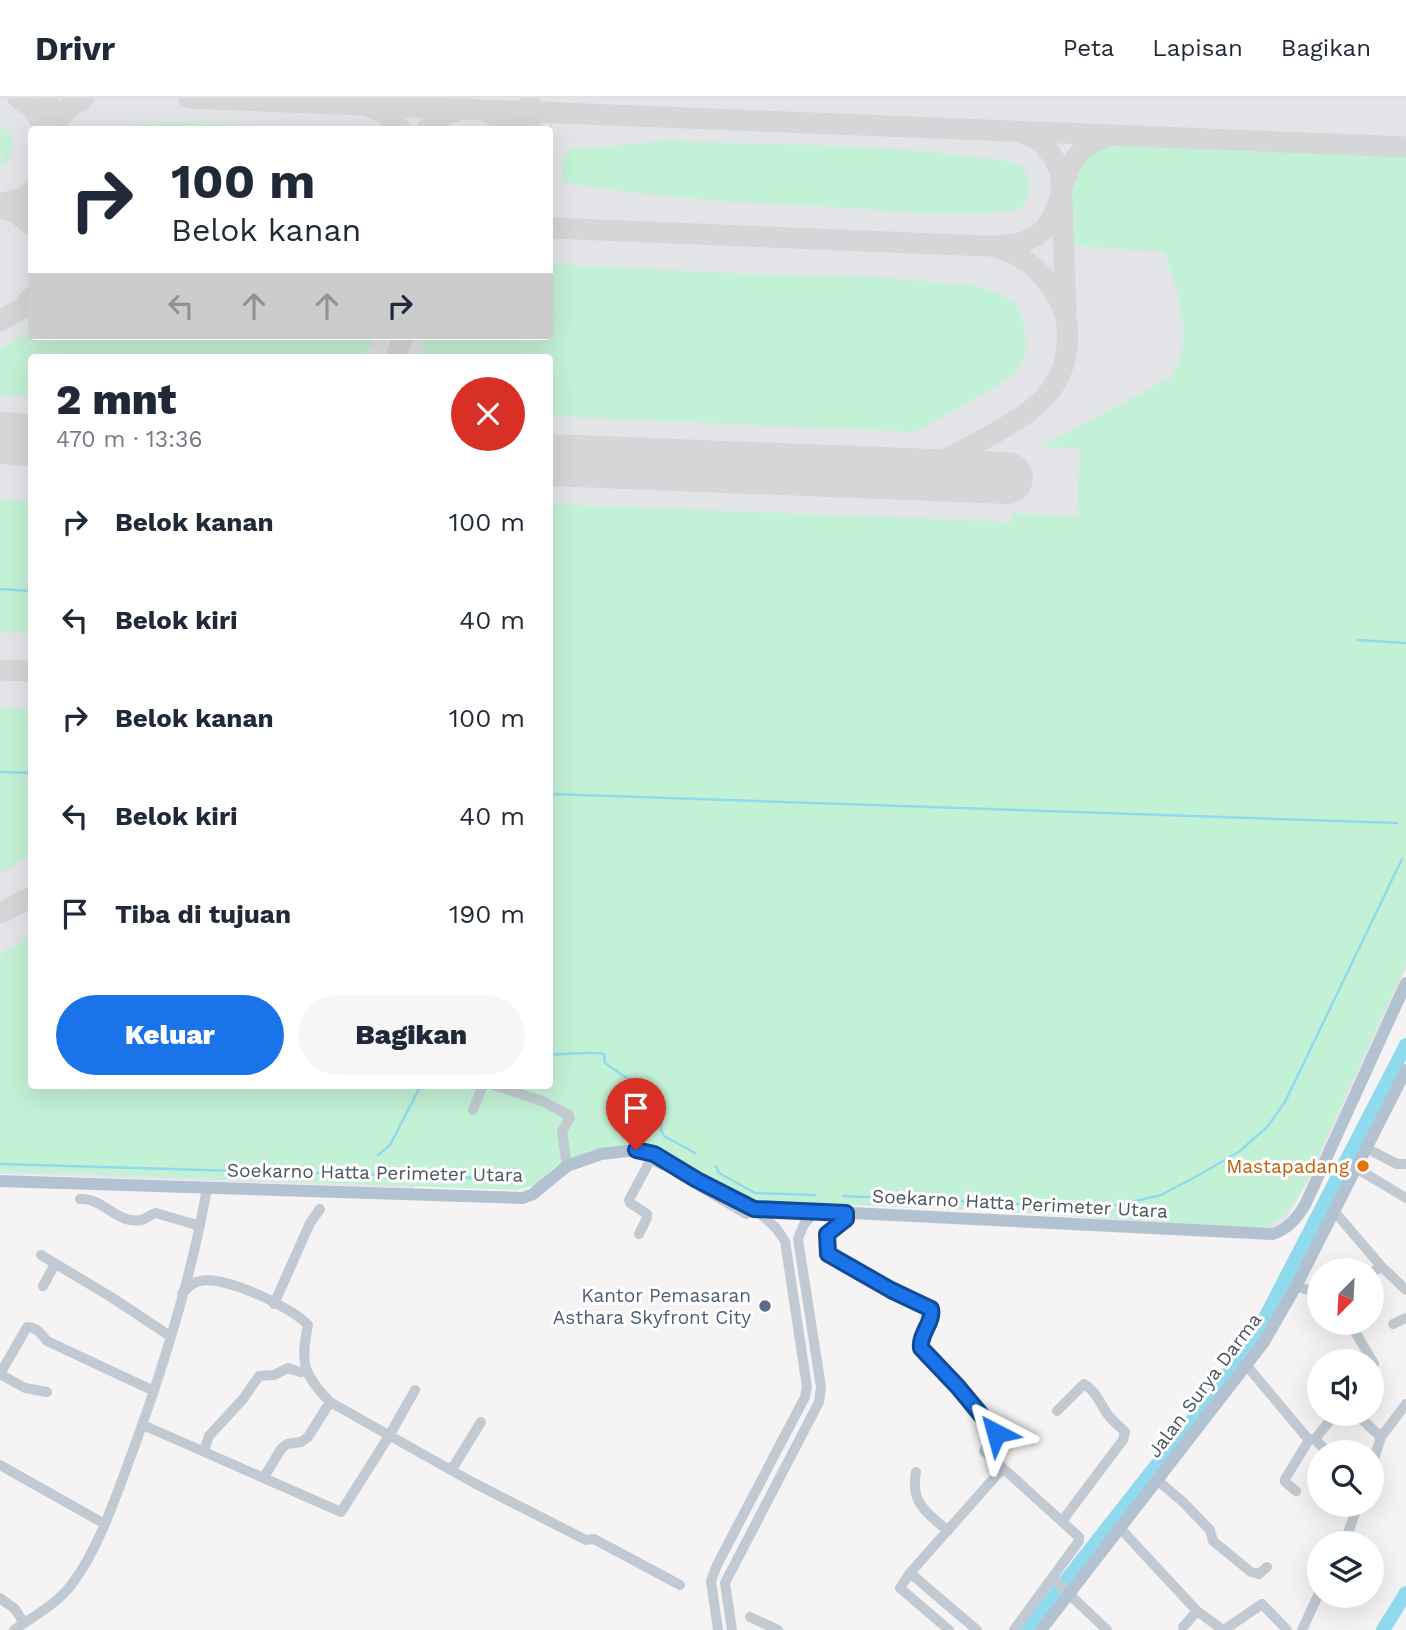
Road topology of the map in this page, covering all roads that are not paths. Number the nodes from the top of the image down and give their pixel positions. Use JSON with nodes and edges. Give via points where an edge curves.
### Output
{"nodes":[{"id":1,"x":1406,"y":983,"type":"edge"},
{"id":2,"x":1406,"y":1070,"type":"edge"},
{"id":3,"x":481,"y":1089,"type":"edge"},
{"id":4,"x":505,"y":1089,"type":"edge"},
{"id":5,"x":473,"y":1110,"type":"dead end"},
{"id":6,"x":1366,"y":1148,"type":"junction"},
{"id":7,"x":652,"y":1156,"type":"junction"},
{"id":8,"x":1406,"y":1164,"type":"edge"},
{"id":9,"x":567,"y":1166,"type":"junction"},
{"id":10,"x":1356,"y":1168,"type":"junction"},
{"id":11,"x":0,"y":1181,"type":"edge"},
{"id":12,"x":85,"y":1184,"type":"junction"},
{"id":13,"x":207,"y":1188,"type":"junction"},
{"id":14,"x":1406,"y":1198,"type":"edge"},
{"id":15,"x":752,"y":1208,"type":"junction"},
{"id":16,"x":320,"y":1209,"type":"dead end"},
{"id":17,"x":816,"y":1211,"type":"junction"},
{"id":18,"x":1334,"y":1211,"type":"junction"},
{"id":19,"x":846,"y":1213,"type":"junction"},
{"id":20,"x":200,"y":1226,"type":"junction"},
{"id":21,"x":639,"y":1234,"type":"dead end"},
{"id":22,"x":41,"y":1255,"type":"dead end"},
{"id":23,"x":1374,"y":1258,"type":"edge"},
{"id":24,"x":55,"y":1264,"type":"junction"},
{"id":25,"x":1384,"y":1269,"type":"edge"},
{"id":26,"x":43,"y":1286,"type":"dead end"},
{"id":27,"x":1296,"y":1286,"type":"junction"},
{"id":28,"x":1307,"y":1290,"type":"edge"},
{"id":29,"x":1406,"y":1290,"type":"edge"},
{"id":30,"x":182,"y":1294,"type":"junction"},
{"id":31,"x":807,"y":1300,"type":"junction"},
{"id":32,"x":794,"y":1301,"type":"junction"},
{"id":33,"x":274,"y":1304,"type":"junction"},
{"id":34,"x":1406,"y":1318,"type":"edge"},
{"id":35,"x":1393,"y":1324,"type":"dead end"},
{"id":36,"x":170,"y":1336,"type":"junction"},
{"id":37,"x":1247,"y":1366,"type":"junction"},
{"id":38,"x":305,"y":1371,"type":"junction"},
{"id":39,"x":0,"y":1374,"type":"edge"},
{"id":40,"x":415,"y":1390,"type":"dead end"},
{"id":41,"x":154,"y":1391,"type":"junction"},
{"id":42,"x":47,"y":1392,"type":"dead end"},
{"id":43,"x":330,"y":1402,"type":"junction"},
{"id":44,"x":1406,"y":1405,"type":"edge"},
{"id":45,"x":1057,"y":1411,"type":"dead end"},
{"id":46,"x":481,"y":1422,"type":"dead end"},
{"id":47,"x":143,"y":1425,"type":"junction"},
{"id":48,"x":1324,"y":1426,"type":"edge"},
{"id":49,"x":1369,"y":1426,"type":"edge"},
{"id":50,"x":389,"y":1436,"type":"junction"},
{"id":51,"x":1381,"y":1437,"type":"junction"},
{"id":52,"x":1312,"y":1440,"type":"joint"},
{"id":53,"x":1380,"y":1440,"type":"edge"},
{"id":54,"x":1307,"y":1447,"type":"edge"},
{"id":55,"x":204,"y":1451,"type":"junction"},
{"id":56,"x":0,"y":1465,"type":"edge"},
{"id":57,"x":452,"y":1469,"type":"junction"},
{"id":58,"x":1002,"y":1469,"type":"junction"},
{"id":59,"x":916,"y":1472,"type":"dead end"},
{"id":60,"x":264,"y":1477,"type":"junction"},
{"id":61,"x":1157,"y":1480,"type":"junction"},
{"id":62,"x":759,"y":1485,"type":"junction"},
{"id":63,"x":1296,"y":1491,"type":"dead end"},
{"id":64,"x":771,"y":1492,"type":"junction"},
{"id":65,"x":753,"y":1496,"type":"junction"},
{"id":66,"x":766,"y":1502,"type":"junction"},
{"id":67,"x":1062,"y":1521,"type":"junction"},
{"id":68,"x":105,"y":1524,"type":"junction"},
{"id":69,"x":1119,"y":1527,"type":"junction"},
{"id":70,"x":948,"y":1531,"type":"junction"},
{"id":71,"x":1267,"y":1567,"type":"dead end"},
{"id":72,"x":910,"y":1573,"type":"junction"},
{"id":73,"x":680,"y":1585,"type":"dead end"},
{"id":74,"x":1061,"y":1585,"type":"junction"},
{"id":75,"x":0,"y":1598,"type":"edge"},
{"id":76,"x":1312,"y":1608,"type":"edge"},
{"id":77,"x":1197,"y":1611,"type":"junction"},
{"id":78,"x":750,"y":1617,"type":"dead end"},
{"id":79,"x":24,"y":1623,"type":"junction"},
{"id":80,"x":1183,"y":1627,"type":"dead end"},
{"id":81,"x":14,"y":1630,"type":"edge"},
{"id":82,"x":718,"y":1630,"type":"edge"},
{"id":83,"x":732,"y":1630,"type":"edge"},
{"id":84,"x":778,"y":1630,"type":"edge"},
{"id":85,"x":949,"y":1630,"type":"edge"},
{"id":86,"x":977,"y":1630,"type":"edge"},
{"id":87,"x":1014,"y":1630,"type":"edge"},
{"id":88,"x":1041,"y":1630,"type":"edge"},
{"id":89,"x":1107,"y":1630,"type":"edge"},
{"id":90,"x":1223,"y":1630,"type":"edge"},
{"id":91,"x":1287,"y":1630,"type":"edge"},
{"id":92,"x":1302,"y":1630,"type":"edge"}],
"edges":[{"from":1,"to":19,"type":"main road","name":"Soekarno Hatta Perimeter Utara","via":[[1306,1205],[1284,1230],[1259,1235]]},
{"from":2,"to":6,"type":"main road","name":"Jalan Surya Darma"},
{"from":3,"to":5,"type":"street"},
{"from":4,"to":9,"type":"street","via":[[569,1115],[562,1130]]},
{"from":6,"to":8,"type":"street"},
{"from":6,"to":10,"type":"main road","name":"Jalan Surya Darma"},
{"from":7,"to":9,"type":"main road","name":"Soekarno Hatta Perimeter Utara","via":[[636,1150],[601,1154]]},
{"from":7,"to":15,"type":"main road","name":"Soekarno Hatta Perimeter Utara"},
{"from":7,"to":21,"type":"street","via":[[629,1200],[647,1214]]},
{"from":9,"to":13,"type":"main road","name":"Soekarno Hatta Perimeter Utara","via":[[523,1198]]},
{"from":10,"to":14,"type":"street"},
{"from":10,"to":18,"type":"main road","name":"Jalan Surya Darma"},
{"from":11,"to":12,"type":"main road","name":"Soekarno Hatta Perimeter Utara"},
{"from":12,"to":13,"type":"main road","name":"Soekarno Hatta Perimeter Utara"},
{"from":12,"to":20,"type":"street","via":[[84,1198],[126,1220],[143,1220],[156,1213]]},
{"from":13,"to":20,"type":"street"},
{"from":15,"to":17,"type":"main road","name":"Soekarno Hatta Perimeter Utara"},
{"from":15,"to":32,"type":"street","via":[[785,1241]]},
{"from":16,"to":33,"type":"street"},
{"from":17,"to":19,"type":"main road","name":"Soekarno Hatta Perimeter Utara"},
{"from":17,"to":31,"type":"street","via":[[798,1239]]},
{"from":18,"to":23,"type":"street"},
{"from":18,"to":27,"type":"main road","name":"Jalan Surya Darma"},
{"from":19,"to":58,"type":"street","via":[[846,1219],[827,1234],[828,1254],[931,1309],[921,1348],[996,1430],[984,1451]]},
{"from":20,"to":30,"type":"street"},
{"from":22,"to":24,"type":"street"},
{"from":24,"to":26,"type":"street"},
{"from":24,"to":36,"type":"street"},
{"from":25,"to":29,"type":"street"},
{"from":27,"to":28,"type":"street"},
{"from":27,"to":37,"type":"main road","name":"Jalan Surya Darma"},
{"from":30,"to":33,"type":"street","via":[[202,1280],[246,1288]]},
{"from":30,"to":36,"type":"street"},
{"from":31,"to":32,"type":"street"},
{"from":31,"to":64,"type":"street","via":[[821,1387],[819,1402]]},
{"from":32,"to":62,"type":"street","via":[[807,1387]]},
{"from":33,"to":38,"type":"street","via":[[298,1314],[308,1325],[303,1347]]},
{"from":34,"to":35,"type":"street"},
{"from":36,"to":41,"type":"street"},
{"from":37,"to":52,"type":"street"},
{"from":37,"to":61,"type":"main road","name":"Jalan Surya Darma"},
{"from":38,"to":43,"type":"street"},
{"from":38,"to":55,"type":"street","via":[[288,1368],[259,1377],[209,1436]]},
{"from":39,"to":41,"type":"street","via":[[30,1326],[47,1341]]},
{"from":39,"to":42,"type":"street","via":[[25,1388]]},
{"from":40,"to":50,"type":"street"},
{"from":41,"to":47,"type":"street"},
{"from":43,"to":50,"type":"street"},
{"from":43,"to":60,"type":"street","via":[[308,1437],[281,1449]]},
{"from":44,"to":51,"type":"street"},
{"from":45,"to":67,"type":"street","via":[[1084,1384],[1125,1432]]},
{"from":46,"to":57,"type":"street"},
{"from":47,"to":55,"type":"street"},
{"from":47,"to":68,"type":"street"},
{"from":48,"to":52,"type":"street"},
{"from":49,"to":51,"type":"street"},
{"from":50,"to":57,"type":"street"},
{"from":50,"to":60,"type":"street","via":[[341,1512]]},
{"from":51,"to":53,"type":"street"},
{"from":54,"to":63,"type":"street","via":[[1285,1480]]},
{"from":55,"to":60,"type":"street"},
{"from":56,"to":68,"type":"street"},
{"from":57,"to":73,"type":"street"},
{"from":58,"to":67,"type":"street"},
{"from":58,"to":70,"type":"street"},
{"from":59,"to":70,"type":"street","via":[[917,1501]]},
{"from":61,"to":69,"type":"main road","name":"Jalan Surya Darma"},
{"from":61,"to":71,"type":"street","via":[[1210,1530],[1213,1541],[1251,1572],[1259,1574]]},
{"from":62,"to":64,"type":"street"},
{"from":62,"to":65,"type":"street"},
{"from":64,"to":66,"type":"street"},
{"from":65,"to":66,"type":"street"},
{"from":65,"to":82,"type":"street","via":[[711,1581]]},
{"from":66,"to":83,"type":"street","via":[[725,1583]]},
{"from":67,"to":74,"type":"street","via":[[1079,1541]]},
{"from":68,"to":79,"type":"street","via":[[73,1583],[58,1600]]},
{"from":69,"to":74,"type":"main road","name":"Jalan Surya Darma"},
{"from":69,"to":77,"type":"street"},
{"from":70,"to":72,"type":"street"},
{"from":72,"to":85,"type":"street","via":[[900,1588]]},
{"from":72,"to":86,"type":"street"},
{"from":74,"to":87,"type":"street"},
{"from":74,"to":88,"type":"main road","name":"Jalan Surya Darma"},
{"from":74,"to":89,"type":"street"},
{"from":75,"to":79,"type":"street"},
{"from":76,"to":92,"type":"street"},
{"from":77,"to":80,"type":"street"},
{"from":77,"to":90,"type":"street"},
{"from":78,"to":84,"type":"street"},
{"from":79,"to":81,"type":"street"},
{"from":90,"to":91,"type":"street","via":[[1262,1604]]}]}
